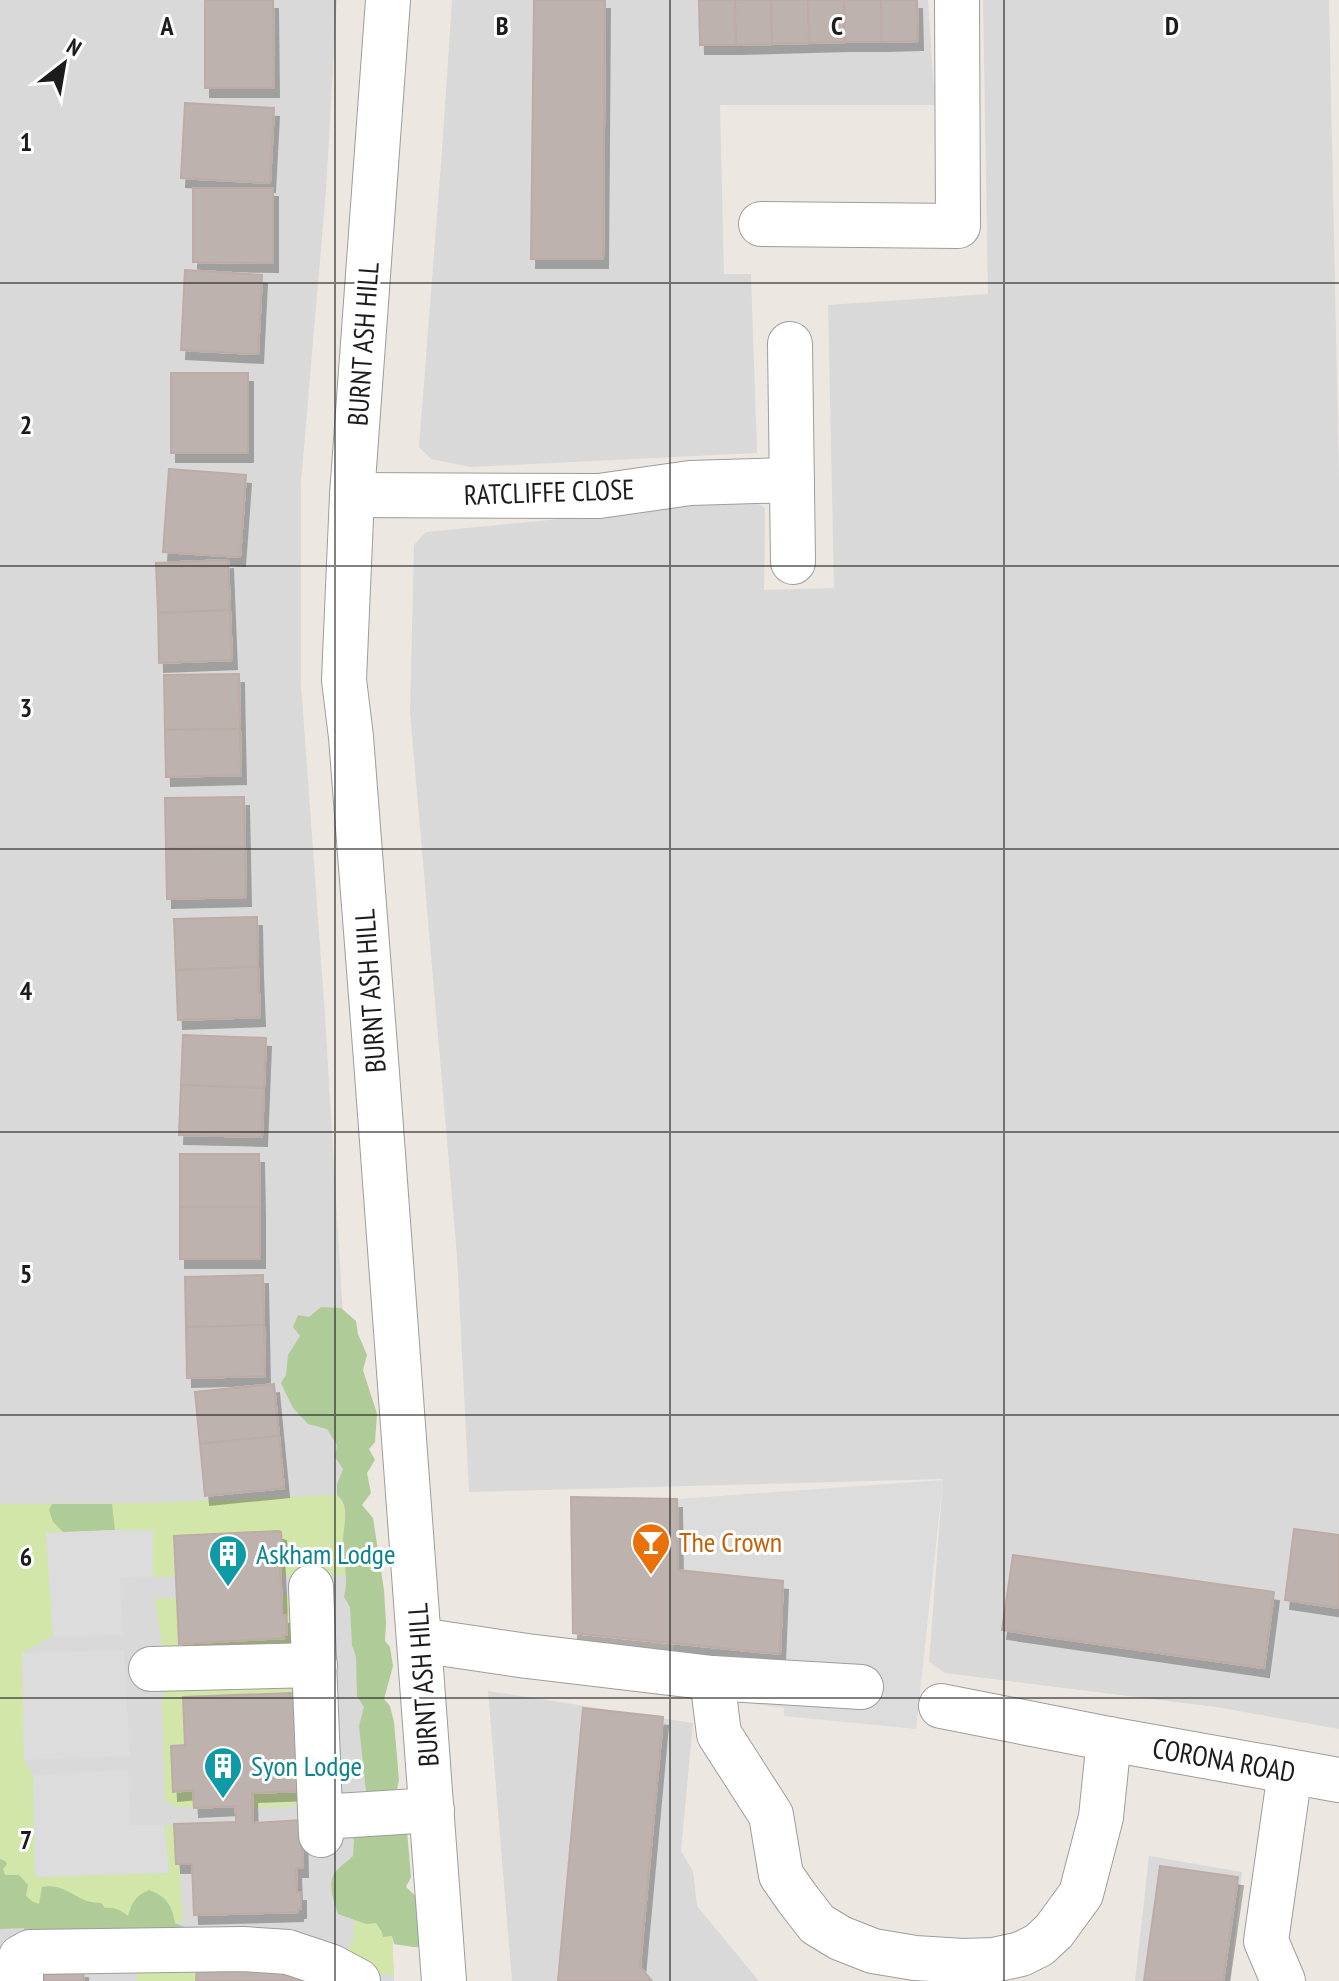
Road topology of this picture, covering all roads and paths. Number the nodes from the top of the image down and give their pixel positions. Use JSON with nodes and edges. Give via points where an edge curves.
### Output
{"nodes":[{"id":1,"x":388,"y":0,"type":"edge"},
{"id":2,"x":957,"y":0,"type":"edge"},
{"id":3,"x":761,"y":224,"type":"dead end"},
{"id":4,"x":790,"y":344,"type":"dead end"},
{"id":5,"x":792,"y":480,"type":"junction"},
{"id":6,"x":352,"y":495,"type":"junction"},
{"id":7,"x":793,"y":562,"type":"dead end"},
{"id":8,"x":311,"y":1587,"type":"dead end"},
{"id":9,"x":419,"y":1640,"type":"junction"},
{"id":10,"x":315,"y":1665,"type":"junction"},
{"id":11,"x":151,"y":1669,"type":"dead end"},
{"id":12,"x":712,"y":1678,"type":"junction"},
{"id":13,"x":861,"y":1687,"type":"dead end"},
{"id":14,"x":941,"y":1706,"type":"dead end"},
{"id":15,"x":1109,"y":1739,"type":"junction"},
{"id":16,"x":1290,"y":1772,"type":"junction"},
{"id":17,"x":1339,"y":1780,"type":"edge"},
{"id":18,"x":432,"y":1810,"type":"junction"},
{"id":19,"x":21,"y":1981,"type":"edge"},
{"id":20,"x":358,"y":1981,"type":"edge"},
{"id":21,"x":444,"y":1981,"type":"edge"},
{"id":22,"x":1283,"y":1981,"type":"edge"}],
"edges":[{"from":1,"to":6,"type":"street","name":"BURNT ASH HILL"},
{"from":2,"to":3,"type":"street","via":[[958,226]]},
{"from":4,"to":5,"type":"street"},
{"from":5,"to":6,"type":"street","name":"RATCLIFFE CLOSE","via":[[690,483],[599,496]]},
{"from":5,"to":7,"type":"street"},
{"from":6,"to":9,"type":"street","name":"BURNT ASH HILL","via":[[344,680]]},
{"from":8,"to":10,"type":"street"},
{"from":9,"to":12,"type":"street"},
{"from":9,"to":18,"type":"street","name":"BURNT ASH HILL"},
{"from":10,"to":11,"type":"street"},
{"from":10,"to":18,"type":"street","via":[[321,1826]]},
{"from":12,"to":13,"type":"street"},
{"from":12,"to":15,"type":"street","via":[[719,1734],[771,1815],[781,1875],[797,1898],[817,1924],[840,1938],[873,1951],[915,1958],[994,1960],[1021,1954],[1054,1931],[1081,1894],[1101,1817]]},
{"from":14,"to":15,"type":"street","name":"CORONA ROAD"},
{"from":15,"to":16,"type":"street","name":"CORONA ROAD"},
{"from":16,"to":17,"type":"street","name":"CORONA ROAD"},
{"from":16,"to":22,"type":"street","via":[[1266,1941]]},
{"from":18,"to":21,"type":"street","name":"BURNT ASH HILL"},
{"from":19,"to":20,"type":"street","via":[[21,1957],[30,1952],[243,1949],[310,1958]]}]}
